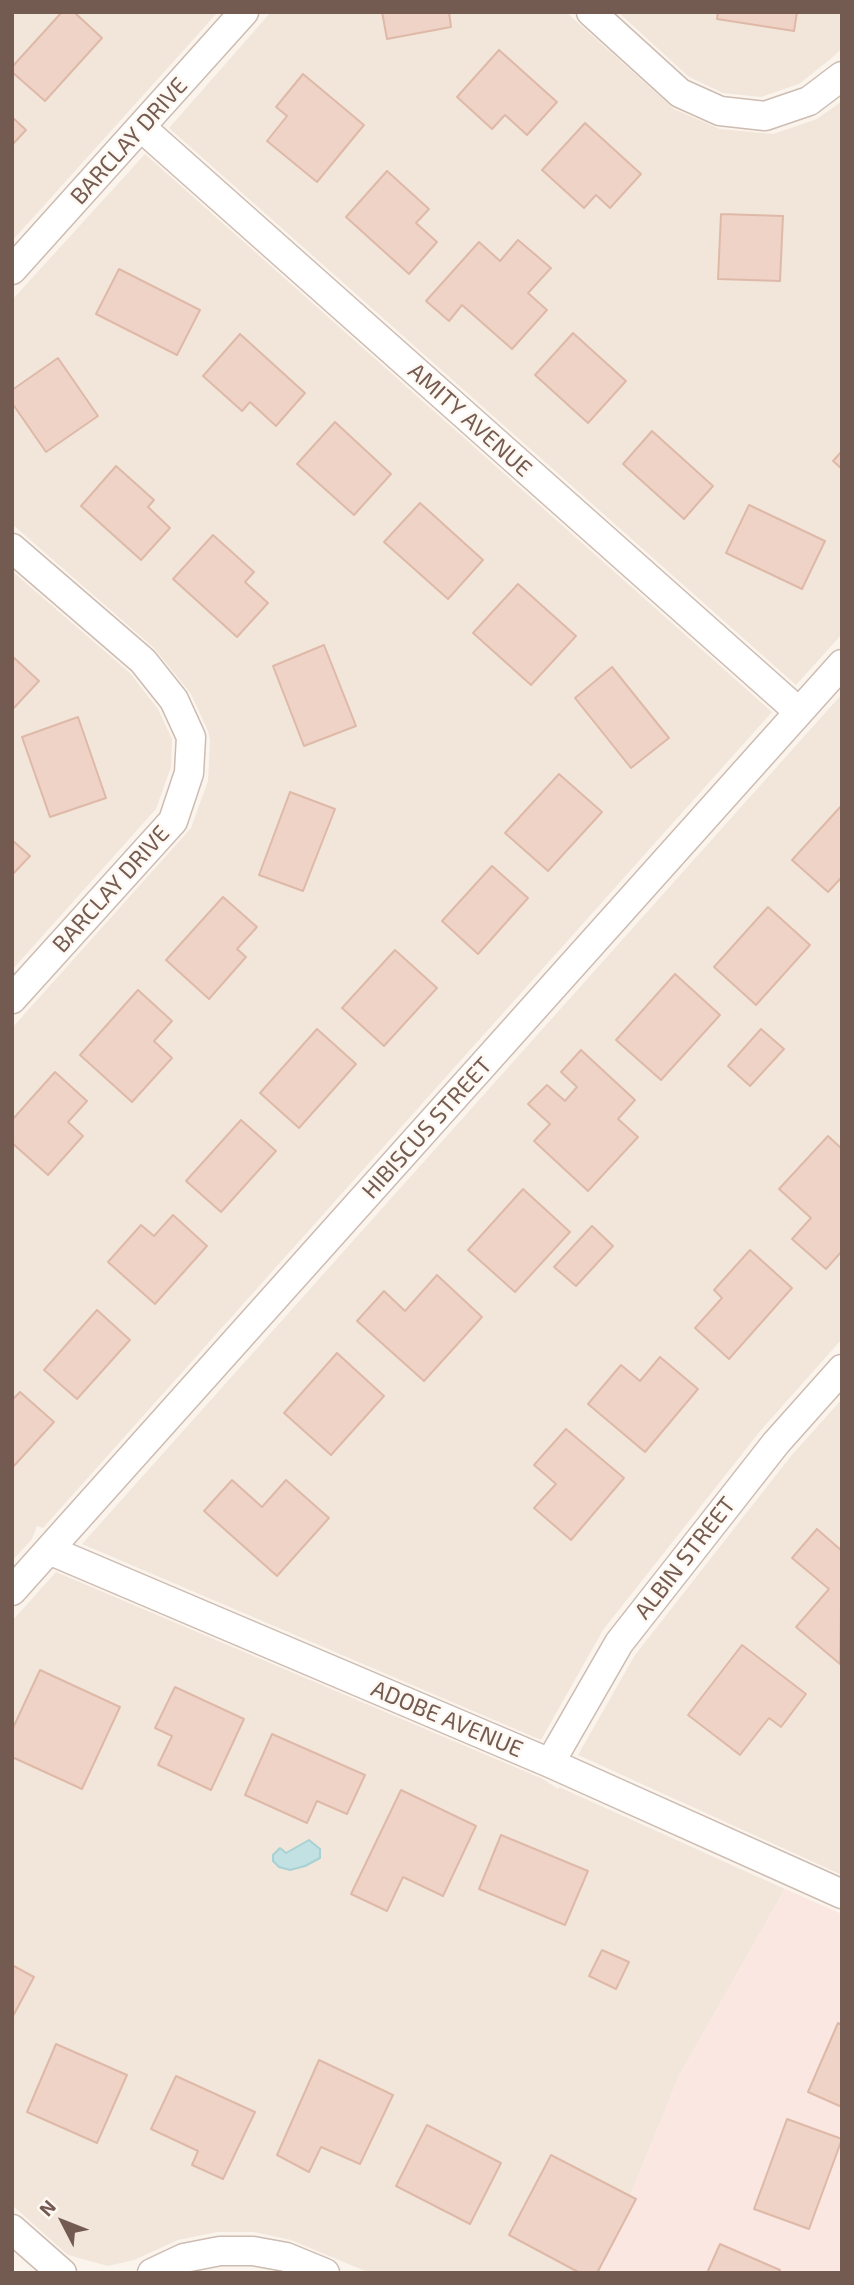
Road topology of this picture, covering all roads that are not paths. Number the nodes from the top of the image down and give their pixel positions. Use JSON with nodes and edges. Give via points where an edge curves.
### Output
{"nodes":[{"id":1,"x":244,"y":12,"type":"edge"},
{"id":2,"x":591,"y":12,"type":"edge"},
{"id":3,"x":842,"y":76,"type":"edge"},
{"id":4,"x":142,"y":128,"type":"junction"},
{"id":5,"x":12,"y":270,"type":"edge"},
{"id":6,"x":12,"y":548,"type":"edge"},
{"id":7,"x":842,"y":664,"type":"edge"},
{"id":8,"x":799,"y":712,"type":"junction"},
{"id":9,"x":12,"y":999,"type":"edge"},
{"id":10,"x":842,"y":1369,"type":"edge"},
{"id":11,"x":49,"y":1550,"type":"junction"},
{"id":12,"x":12,"y":1591,"type":"edge"},
{"id":13,"x":550,"y":1763,"type":"junction"},
{"id":14,"x":842,"y":1894,"type":"edge"},
{"id":15,"x":12,"y":2229,"type":"edge"},
{"id":16,"x":62,"y":2273,"type":"edge"},
{"id":17,"x":152,"y":2273,"type":"edge"},
{"id":18,"x":325,"y":2273,"type":"edge"}],
"edges":[{"from":1,"to":4,"type":"street","name":"BARCLAY DRIVE"},
{"from":2,"to":3,"type":"street","via":[[680,93],[720,111],[765,116],[809,101]]},
{"from":4,"to":5,"type":"street","name":"BARCLAY DRIVE"},
{"from":4,"to":8,"type":"street","name":"AMITY AVENUE"},
{"from":6,"to":9,"type":"street","name":"BARCLAY DRIVE","via":[[143,661],[174,700],[191,737],[190,773],[173,821]]},
{"from":7,"to":8,"type":"street","name":"HIBISCUS STREET"},
{"from":8,"to":11,"type":"street","name":"HIBISCUS STREET"},
{"from":10,"to":13,"type":"street","name":"ALBIN STREET","via":[[776,1443],[619,1643]]},
{"from":11,"to":12,"type":"street","name":"HIBISCUS STREET"},
{"from":11,"to":13,"type":"street","name":"ADOBE AVENUE"},
{"from":13,"to":14,"type":"street","name":"ADOBE AVENUE"},
{"from":15,"to":16,"type":"street"},
{"from":17,"to":18,"type":"street","via":[[184,2258],[219,2251],[286,2257]]}]}
